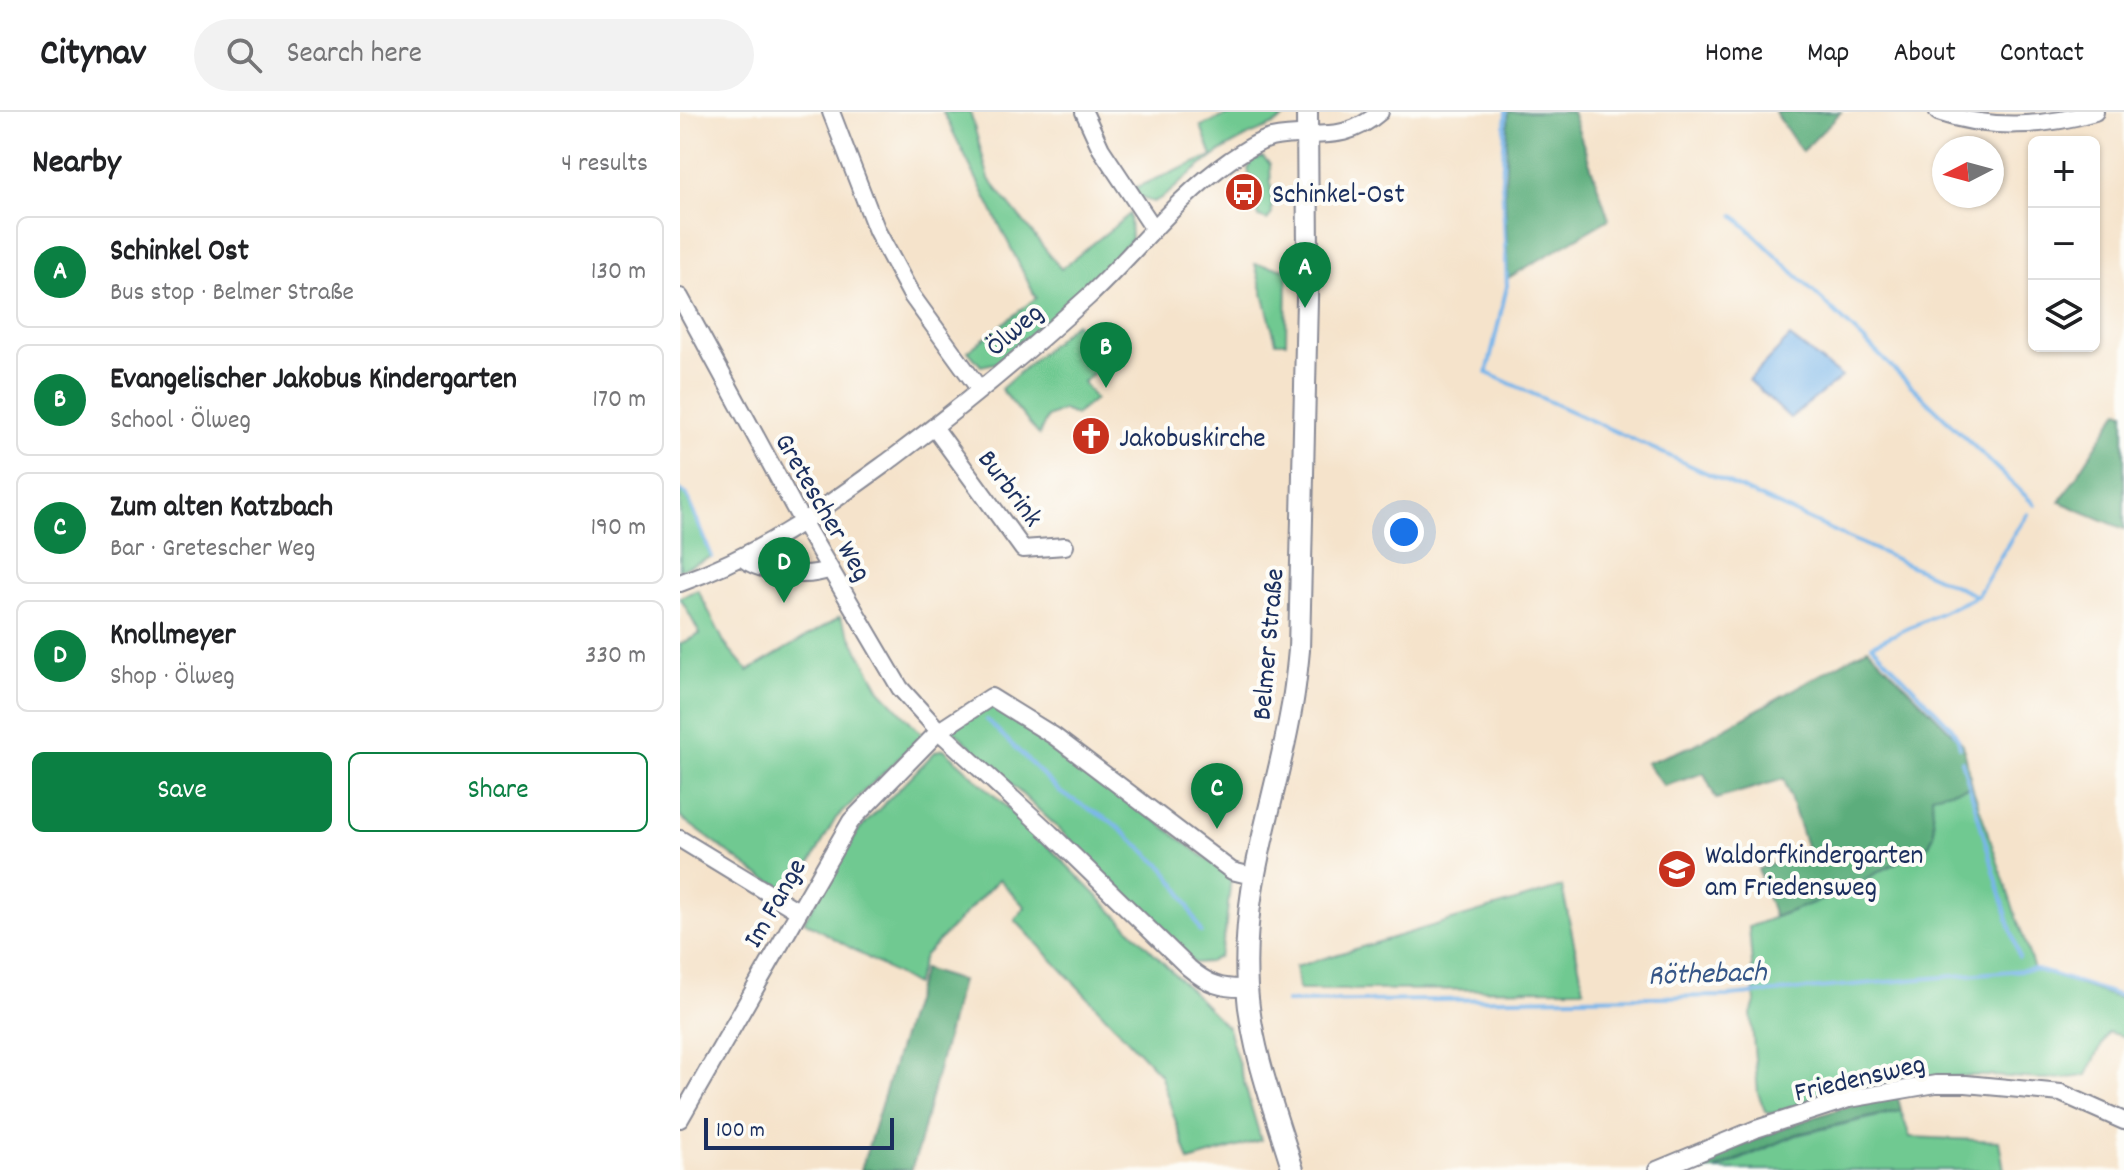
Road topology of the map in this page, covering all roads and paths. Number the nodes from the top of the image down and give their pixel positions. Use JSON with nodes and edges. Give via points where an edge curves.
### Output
{"nodes":[{"id":1,"x":831,"y":112,"type":"edge"},
{"id":2,"x":1084,"y":112,"type":"edge"},
{"id":3,"x":1307,"y":112,"type":"edge"},
{"id":4,"x":1380,"y":112,"type":"edge"},
{"id":5,"x":1938,"y":112,"type":"edge"},
{"id":6,"x":2095,"y":112,"type":"edge"},
{"id":7,"x":1307,"y":137,"type":"junction"},
{"id":8,"x":1154,"y":229,"type":"junction"},
{"id":9,"x":680,"y":297,"type":"edge"},
{"id":10,"x":980,"y":390,"type":"junction"},
{"id":11,"x":934,"y":427,"type":"junction"},
{"id":12,"x":803,"y":524,"type":"junction"},
{"id":13,"x":1065,"y":546,"type":"dead end"},
{"id":14,"x":742,"y":558,"type":"junction"},
{"id":15,"x":829,"y":569,"type":"junction"},
{"id":16,"x":680,"y":583,"type":"edge"},
{"id":17,"x":939,"y":731,"type":"junction"},
{"id":18,"x":680,"y":839,"type":"edge"},
{"id":19,"x":1252,"y":876,"type":"junction"},
{"id":20,"x":798,"y":911,"type":"junction"},
{"id":21,"x":1247,"y":988,"type":"junction"},
{"id":22,"x":682,"y":1114,"type":"edge"},
{"id":23,"x":2124,"y":1121,"type":"edge"},
{"id":24,"x":1293,"y":1170,"type":"edge"},
{"id":25,"x":1657,"y":1170,"type":"edge"}],
"edges":[{"from":1,"to":10,"type":"street","via":[[877,231],[912,296]]},
{"from":2,"to":8,"type":"street","via":[[1101,149]]},
{"from":3,"to":7,"type":"street","name":"Belmer Straße"},
{"from":4,"to":7,"type":"street","name":"Ölweg","via":[[1351,129]]},
{"from":5,"to":6,"type":"street","via":[[2003,125]]},
{"from":7,"to":8,"type":"street","name":"Ölweg","via":[[1270,139],[1227,162]]},
{"from":7,"to":19,"type":"street","name":"Belmer Straße","via":[[1299,650],[1291,711]]},
{"from":8,"to":10,"type":"street","name":"Ölweg","via":[[1090,295]]},
{"from":9,"to":12,"type":"street","name":"Gretescher Weg"},
{"from":10,"to":11,"type":"street","name":"Ölweg"},
{"from":11,"to":12,"type":"street","name":"Ölweg"},
{"from":11,"to":13,"type":"street","name":"Burbrink","via":[[1023,549]]},
{"from":12,"to":14,"type":"street","name":"Ölweg"},
{"from":12,"to":15,"type":"street","name":"Gretescher Weg"},
{"from":14,"to":15,"type":"street","via":[[766,570],[811,574]]},
{"from":14,"to":16,"type":"street","name":"Ölweg"},
{"from":15,"to":17,"type":"street","name":"Gretescher Weg","via":[[887,670]]},
{"from":17,"to":19,"type":"street","via":[[991,697],[1054,736],[1232,871]]},
{"from":17,"to":20,"type":"street","name":"Im Fange","via":[[851,821]]},
{"from":17,"to":21,"type":"street","name":"Gretescher Weg","via":[[1189,968],[1208,983]]},
{"from":18,"to":20,"type":"street"},
{"from":19,"to":21,"type":"street","name":"Belmer Straße"},
{"from":20,"to":22,"type":"street","name":"Im Fange"},
{"from":21,"to":24,"type":"street","name":"Belmer Straße","via":[[1261,1066]]},
{"from":23,"to":25,"type":"street","name":"Friedensweg","via":[[2061,1093],[1966,1084],[1907,1087],[1756,1129]]}]}
